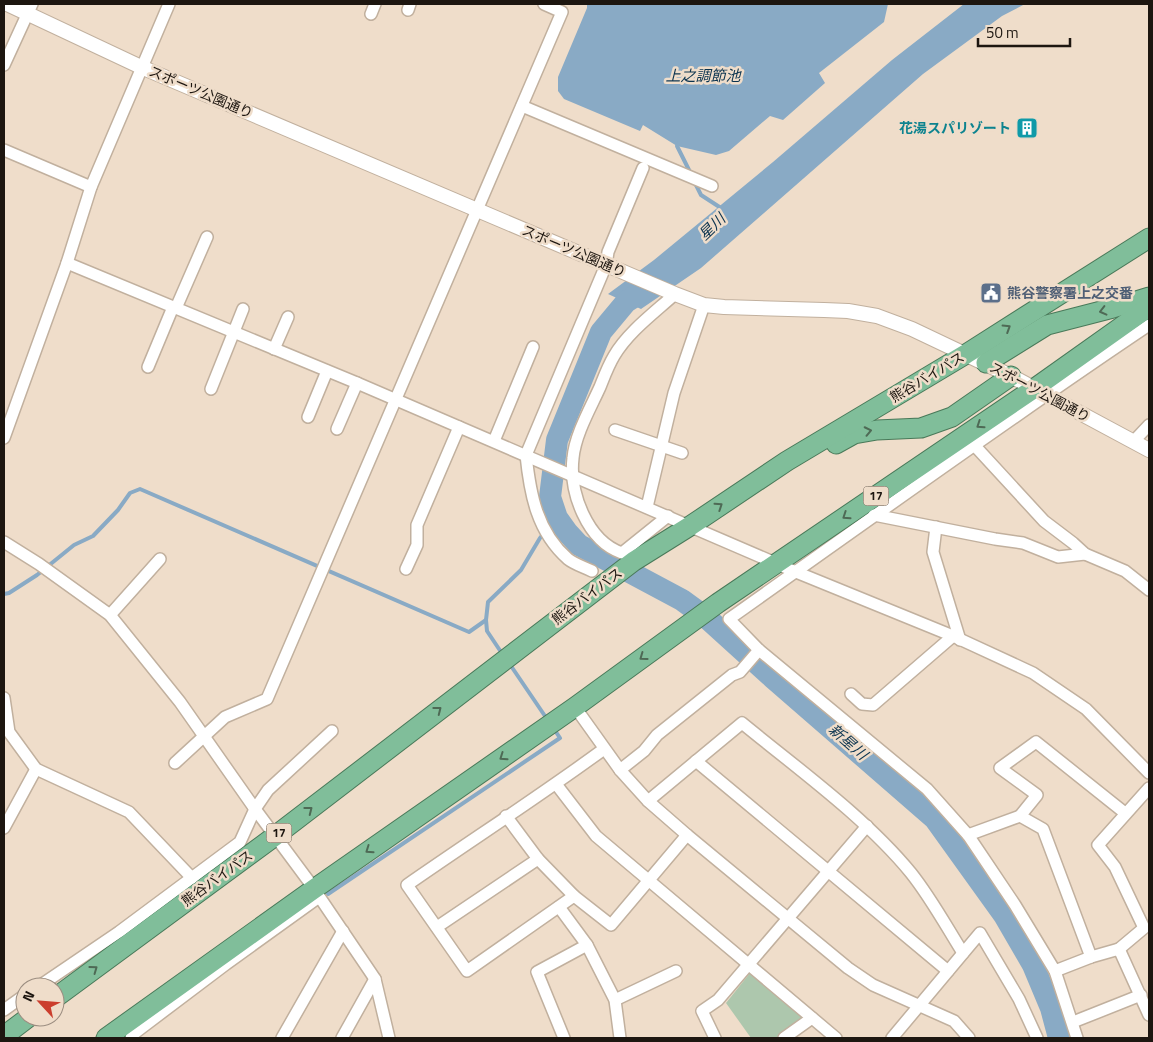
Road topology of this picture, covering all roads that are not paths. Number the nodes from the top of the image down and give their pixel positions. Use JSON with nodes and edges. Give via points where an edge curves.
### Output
{"nodes":[{"id":1,"x":7,"y":4,"type":"edge"},
{"id":2,"x":168,"y":4,"type":"edge"},
{"id":3,"x":544,"y":4,"type":"edge"},
{"id":4,"x":30,"y":9,"type":"edge"},
{"id":5,"x":4,"y":65,"type":"edge"},
{"id":6,"x":141,"y":67,"type":"junction"},
{"id":7,"x":522,"y":106,"type":"junction"},
{"id":8,"x":4,"y":150,"type":"edge"},
{"id":9,"x":643,"y":168,"type":"dead end"},
{"id":10,"x":712,"y":186,"type":"dead end"},
{"id":11,"x":91,"y":187,"type":"junction"},
{"id":12,"x":478,"y":211,"type":"junction"},
{"id":13,"x":207,"y":237,"type":"dead end"},
{"id":14,"x":1149,"y":238,"type":"edge"},
{"id":15,"x":67,"y":263,"type":"junction"},
{"id":16,"x":611,"y":266,"type":"junction"},
{"id":17,"x":675,"y":294,"type":"junction"},
{"id":18,"x":1149,"y":297,"type":"edge"},
{"id":19,"x":704,"y":305,"type":"junction"},
{"id":20,"x":1149,"y":307,"type":"edge"},
{"id":21,"x":175,"y":308,"type":"junction"},
{"id":22,"x":243,"y":309,"type":"dead end"},
{"id":23,"x":288,"y":316,"type":"dead end"},
{"id":24,"x":1149,"y":325,"type":"edge"},
{"id":25,"x":234,"y":332,"type":"junction"},
{"id":26,"x":532,"y":347,"type":"dead end"},
{"id":27,"x":274,"y":349,"type":"junction"},
{"id":28,"x":966,"y":354,"type":"junction"},
{"id":29,"x":986,"y":363,"type":"junction"},
{"id":30,"x":148,"y":367,"type":"dead end"},
{"id":31,"x":327,"y":371,"type":"junction"},
{"id":32,"x":1011,"y":376,"type":"junction"},
{"id":33,"x":357,"y":383,"type":"junction"},
{"id":34,"x":210,"y":389,"type":"dead end"},
{"id":35,"x":1041,"y":391,"type":"junction"},
{"id":36,"x":395,"y":400,"type":"junction"},
{"id":37,"x":308,"y":417,"type":"dead end"},
{"id":38,"x":1149,"y":425,"type":"edge"},
{"id":39,"x":459,"y":427,"type":"junction"},
{"id":40,"x":337,"y":429,"type":"dead end"},
{"id":41,"x":614,"y":430,"type":"dead end"},
{"id":42,"x":4,"y":438,"type":"edge"},
{"id":43,"x":494,"y":441,"type":"junction"},
{"id":44,"x":1133,"y":442,"type":"junction"},
{"id":45,"x":662,"y":446,"type":"junction"},
{"id":46,"x":975,"y":446,"type":"junction"},
{"id":47,"x":1149,"y":450,"type":"edge"},
{"id":48,"x":682,"y":453,"type":"dead end"},
{"id":49,"x":526,"y":455,"type":"junction"},
{"id":50,"x":776,"y":468,"type":"junction"},
{"id":51,"x":574,"y":477,"type":"junction"},
{"id":52,"x":647,"y":507,"type":"junction"},
{"id":53,"x":874,"y":515,"type":"junction"},
{"id":54,"x":668,"y":516,"type":"junction"},
{"id":55,"x":690,"y":526,"type":"junction"},
{"id":56,"x":936,"y":527,"type":"junction"},
{"id":57,"x":4,"y":542,"type":"edge"},
{"id":58,"x":1085,"y":554,"type":"junction"},
{"id":59,"x":160,"y":559,"type":"dead end"},
{"id":60,"x":777,"y":563,"type":"junction"},
{"id":61,"x":406,"y":569,"type":"dead end"},
{"id":62,"x":796,"y":572,"type":"junction"},
{"id":63,"x":599,"y":576,"type":"junction"},
{"id":64,"x":1149,"y":590,"type":"edge"},
{"id":65,"x":110,"y":615,"type":"junction"},
{"id":66,"x":956,"y":638,"type":"junction"},
{"id":67,"x":758,"y":651,"type":"junction"},
{"id":68,"x":851,"y":694,"type":"dead end"},
{"id":69,"x":4,"y":698,"type":"edge"},
{"id":70,"x":575,"y":707,"type":"junction"},
{"id":71,"x":332,"y":731,"type":"dead end"},
{"id":72,"x":203,"y":736,"type":"junction"},
{"id":73,"x":604,"y":749,"type":"junction"},
{"id":74,"x":696,"y":761,"type":"junction"},
{"id":75,"x":174,"y":763,"type":"dead end"},
{"id":76,"x":36,"y":769,"type":"junction"},
{"id":77,"x":620,"y":770,"type":"junction"},
{"id":78,"x":1149,"y":773,"type":"edge"},
{"id":79,"x":556,"y":784,"type":"junction"},
{"id":80,"x":1149,"y":788,"type":"edge"},
{"id":81,"x":648,"y":801,"type":"junction"},
{"id":82,"x":255,"y":809,"type":"junction"},
{"id":83,"x":1126,"y":813,"type":"junction"},
{"id":84,"x":506,"y":816,"type":"junction"},
{"id":85,"x":1020,"y":816,"type":"junction"},
{"id":86,"x":867,"y":826,"type":"junction"},
{"id":87,"x":4,"y":828,"type":"edge"},
{"id":88,"x":687,"y":835,"type":"junction"},
{"id":89,"x":968,"y":835,"type":"junction"},
{"id":90,"x":275,"y":836,"type":"junction"},
{"id":91,"x":538,"y":859,"type":"junction"},
{"id":92,"x":828,"y":872,"type":"junction"},
{"id":93,"x":192,"y":878,"type":"junction"},
{"id":94,"x":648,"y":881,"type":"junction"},
{"id":95,"x":317,"y":893,"type":"junction"},
{"id":96,"x":574,"y":896,"type":"junction"},
{"id":97,"x":559,"y":907,"type":"junction"},
{"id":98,"x":788,"y":918,"type":"junction"},
{"id":99,"x":437,"y":927,"type":"junction"},
{"id":100,"x":343,"y":931,"type":"junction"},
{"id":101,"x":587,"y":945,"type":"junction"},
{"id":102,"x":1120,"y":949,"type":"junction"},
{"id":103,"x":963,"y":953,"type":"junction"},
{"id":104,"x":1090,"y":957,"type":"junction"},
{"id":105,"x":749,"y":966,"type":"junction"},
{"id":106,"x":676,"y":971,"type":"dead end"},
{"id":107,"x":948,"y":971,"type":"junction"},
{"id":108,"x":1055,"y":971,"type":"junction"},
{"id":109,"x":53,"y":977,"type":"edge"},
{"id":110,"x":375,"y":979,"type":"junction"},
{"id":111,"x":65,"y":991,"type":"edge"},
{"id":112,"x":1141,"y":995,"type":"junction"},
{"id":113,"x":615,"y":1000,"type":"junction"},
{"id":114,"x":15,"y":1002,"type":"edge"},
{"id":115,"x":919,"y":1005,"type":"junction"},
{"id":116,"x":4,"y":1010,"type":"edge"},
{"id":117,"x":1149,"y":1014,"type":"edge"},
{"id":118,"x":812,"y":1018,"type":"junction"},
{"id":119,"x":1072,"y":1022,"type":"junction"},
{"id":120,"x":16,"y":1027,"type":"edge"},
{"id":121,"x":4,"y":1036,"type":"edge"},
{"id":122,"x":617,"y":1037,"type":"edge"},
{"id":123,"x":106,"y":1038,"type":"edge"},
{"id":124,"x":131,"y":1038,"type":"edge"},
{"id":125,"x":282,"y":1038,"type":"edge"},
{"id":126,"x":342,"y":1038,"type":"edge"},
{"id":127,"x":389,"y":1038,"type":"edge"},
{"id":128,"x":564,"y":1038,"type":"edge"},
{"id":129,"x":715,"y":1038,"type":"edge"},
{"id":130,"x":784,"y":1038,"type":"edge"},
{"id":131,"x":836,"y":1038,"type":"edge"},
{"id":132,"x":892,"y":1038,"type":"edge"},
{"id":133,"x":969,"y":1038,"type":"edge"},
{"id":134,"x":1037,"y":1038,"type":"edge"},
{"id":135,"x":1077,"y":1038,"type":"edge"}],
"edges":[{"from":1,"to":4,"type":"street","name":"スポーツ公園通り"},
{"from":2,"to":6,"type":"street"},
{"from":3,"to":7,"type":"street","via":[[562,12]]},
{"from":4,"to":5,"type":"street"},
{"from":4,"to":6,"type":"street","name":"スポーツ公園通り"},
{"from":6,"to":11,"type":"street"},
{"from":6,"to":12,"type":"street","name":"スポーツ公園通り"},
{"from":7,"to":10,"type":"street"},
{"from":7,"to":12,"type":"street"},
{"from":8,"to":11,"type":"street"},
{"from":9,"to":16,"type":"street","via":[[608,252]]},
{"from":11,"to":15,"type":"street"},
{"from":12,"to":16,"type":"street","name":"スポーツ公園通り"},
{"from":12,"to":36,"type":"street"},
{"from":13,"to":21,"type":"street"},
{"from":28,"to":14,"type":"highway","name":"熊谷バイパス","number":"17","one_way":true},
{"from":15,"to":21,"type":"street"},
{"from":15,"to":42,"type":"street"},
{"from":16,"to":17,"type":"street","name":"スポーツ公園通り"},
{"from":16,"to":49,"type":"street"},
{"from":17,"to":19,"type":"street","name":"スポーツ公園通り"},
{"from":17,"to":51,"type":"street","via":[[624,341],[613,357],[582,428],[573,458]]},
{"from":18,"to":29,"type":"highway","one_way":true,"via":[[1048,325]]},
{"from":19,"to":28,"type":"street","name":"スポーツ公園通り","via":[[848,311],[877,316]]},
{"from":19,"to":45,"type":"street","via":[[674,393]]},
{"from":20,"to":35,"type":"highway","number":"17"},
{"from":21,"to":25,"type":"street"},
{"from":21,"to":30,"type":"street"},
{"from":22,"to":25,"type":"street"},
{"from":23,"to":27,"type":"street"},
{"from":24,"to":35,"type":"street"},
{"from":25,"to":27,"type":"street"},
{"from":25,"to":34,"type":"street"},
{"from":26,"to":43,"type":"street"},
{"from":27,"to":31,"type":"street"},
{"from":28,"to":29,"type":"street","name":"スポーツ公園通り"},
{"from":28,"to":50,"type":"highway","name":"熊谷バイパス","number":"17"},
{"from":29,"to":32,"type":"street","name":"スポーツ公園通り"},
{"from":31,"to":33,"type":"street"},
{"from":31,"to":37,"type":"street"},
{"from":32,"to":35,"type":"street","name":"スポーツ公園通り"},
{"from":50,"to":32,"type":"highway","one_way":true,"via":[[791,469],[854,434],[921,428],[952,417]]},
{"from":33,"to":36,"type":"street"},
{"from":33,"to":40,"type":"street"},
{"from":35,"to":44,"type":"street","name":"スポーツ公園通り"},
{"from":35,"to":46,"type":"street"},
{"from":35,"to":60,"type":"highway","number":"17","one_way":true},
{"from":36,"to":39,"type":"street"},
{"from":36,"to":72,"type":"street","via":[[267,700],[225,716]]},
{"from":38,"to":44,"type":"street"},
{"from":39,"to":43,"type":"street"},
{"from":39,"to":61,"type":"street","via":[[417,525],[417,545]]},
{"from":41,"to":45,"type":"street"},
{"from":43,"to":49,"type":"street"},
{"from":44,"to":47,"type":"street","name":"スポーツ公園通り"},
{"from":45,"to":48,"type":"street"},
{"from":45,"to":52,"type":"street"},
{"from":46,"to":53,"type":"street"},
{"from":46,"to":58,"type":"street","via":[[1044,520]]},
{"from":49,"to":51,"type":"street"},
{"from":49,"to":63,"type":"street","via":[[529,484],[541,524],[550,540],[569,560]]},
{"from":55,"to":50,"type":"highway","name":"熊谷バイパス","number":"17","one_way":true},
{"from":51,"to":52,"type":"street"},
{"from":51,"to":54,"type":"street","via":[[582,512],[594,532],[611,549],[622,553]]},
{"from":52,"to":54,"type":"street"},
{"from":53,"to":56,"type":"street"},
{"from":53,"to":62,"type":"street"},
{"from":54,"to":55,"type":"street"},
{"from":55,"to":60,"type":"street"},
{"from":55,"to":63,"type":"highway","name":"熊谷バイパス","number":"17","via":[[634,561]]},
{"from":56,"to":58,"type":"street","via":[[1023,543],[1058,557]]},
{"from":56,"to":66,"type":"street","via":[[933,552]]},
{"from":57,"to":65,"type":"street"},
{"from":58,"to":64,"type":"street","via":[[1125,571]]},
{"from":59,"to":65,"type":"street"},
{"from":60,"to":62,"type":"street"},
{"from":60,"to":70,"type":"highway","number":"17","one_way":true},
{"from":62,"to":66,"type":"street"},
{"from":62,"to":67,"type":"street","via":[[729,619]]},
{"from":90,"to":63,"type":"highway","name":"熊谷バイパス","number":"17","one_way":true,"via":[[505,658]]},
{"from":65,"to":72,"type":"street"},
{"from":66,"to":68,"type":"street","via":[[873,705],[862,704]]},
{"from":66,"to":78,"type":"street","via":[[1033,673],[1058,689],[1086,709]]},
{"from":67,"to":77,"type":"street","via":[[740,672],[657,735],[644,751]]},
{"from":67,"to":89,"type":"street","via":[[927,790]]},
{"from":69,"to":76,"type":"street","via":[[9,732]]},
{"from":70,"to":73,"type":"street"},
{"from":70,"to":95,"type":"highway","number":"17","one_way":true},
{"from":71,"to":82,"type":"street","via":[[268,790]]},
{"from":72,"to":75,"type":"street"},
{"from":72,"to":82,"type":"street"},
{"from":73,"to":77,"type":"street"},
{"from":73,"to":79,"type":"street"},
{"from":74,"to":81,"type":"street"},
{"from":74,"to":86,"type":"street","via":[[742,723]]},
{"from":74,"to":92,"type":"street"},
{"from":76,"to":87,"type":"street"},
{"from":76,"to":93,"type":"street","via":[[130,812]]},
{"from":77,"to":81,"type":"street"},
{"from":79,"to":84,"type":"street"},
{"from":79,"to":94,"type":"street","via":[[596,836]]},
{"from":80,"to":83,"type":"street"},
{"from":81,"to":88,"type":"street"},
{"from":82,"to":90,"type":"street"},
{"from":82,"to":93,"type":"street","via":[[240,842]]},
{"from":83,"to":85,"type":"street","via":[[1036,742],[1000,768],[1037,796]]},
{"from":83,"to":102,"type":"street","via":[[1098,844],[1116,867],[1144,928]]},
{"from":84,"to":91,"type":"street"},
{"from":84,"to":99,"type":"street","via":[[407,885]]},
{"from":85,"to":89,"type":"street"},
{"from":85,"to":104,"type":"street","via":[[1043,829]]},
{"from":86,"to":92,"type":"street"},
{"from":86,"to":103,"type":"street","via":[[910,872]]},
{"from":88,"to":94,"type":"street"},
{"from":88,"to":98,"type":"street"},
{"from":89,"to":108,"type":"street"},
{"from":90,"to":95,"type":"street"},
{"from":111,"to":90,"type":"highway","name":"熊谷バイパス","number":"17","one_way":true},
{"from":91,"to":96,"type":"street"},
{"from":91,"to":99,"type":"street"},
{"from":92,"to":98,"type":"street"},
{"from":92,"to":107,"type":"street"},
{"from":93,"to":109,"type":"street"},
{"from":94,"to":96,"type":"street","via":[[611,925]]},
{"from":94,"to":105,"type":"street"},
{"from":95,"to":100,"type":"street"},
{"from":95,"to":123,"type":"highway","number":"17"},
{"from":95,"to":124,"type":"street"},
{"from":96,"to":97,"type":"street"},
{"from":97,"to":99,"type":"street","via":[[467,971]]},
{"from":97,"to":101,"type":"street"},
{"from":98,"to":105,"type":"street"},
{"from":98,"to":115,"type":"street","via":[[873,985]]},
{"from":100,"to":110,"type":"street"},
{"from":100,"to":125,"type":"street"},
{"from":101,"to":113,"type":"street"},
{"from":101,"to":128,"type":"street","via":[[537,972]]},
{"from":102,"to":104,"type":"street"},
{"from":102,"to":112,"type":"street"},
{"from":103,"to":107,"type":"street"},
{"from":103,"to":134,"type":"street","via":[[980,934],[1019,999]]},
{"from":104,"to":108,"type":"street"},
{"from":105,"to":118,"type":"street"},
{"from":105,"to":129,"type":"street","via":[[718,1000],[702,1012]]},
{"from":106,"to":113,"type":"street"},
{"from":107,"to":115,"type":"street"},
{"from":108,"to":119,"type":"street"},
{"from":110,"to":126,"type":"street"},
{"from":110,"to":127,"type":"street"},
{"from":112,"to":117,"type":"street"},
{"from":112,"to":119,"type":"street"},
{"from":113,"to":122,"type":"street"},
{"from":114,"to":116,"type":"street"},
{"from":115,"to":132,"type":"street"},
{"from":115,"to":133,"type":"street","via":[[954,1021]]},
{"from":118,"to":130,"type":"street"},
{"from":118,"to":131,"type":"street"},
{"from":119,"to":135,"type":"street"},
{"from":120,"to":121,"type":"highway"}]}
